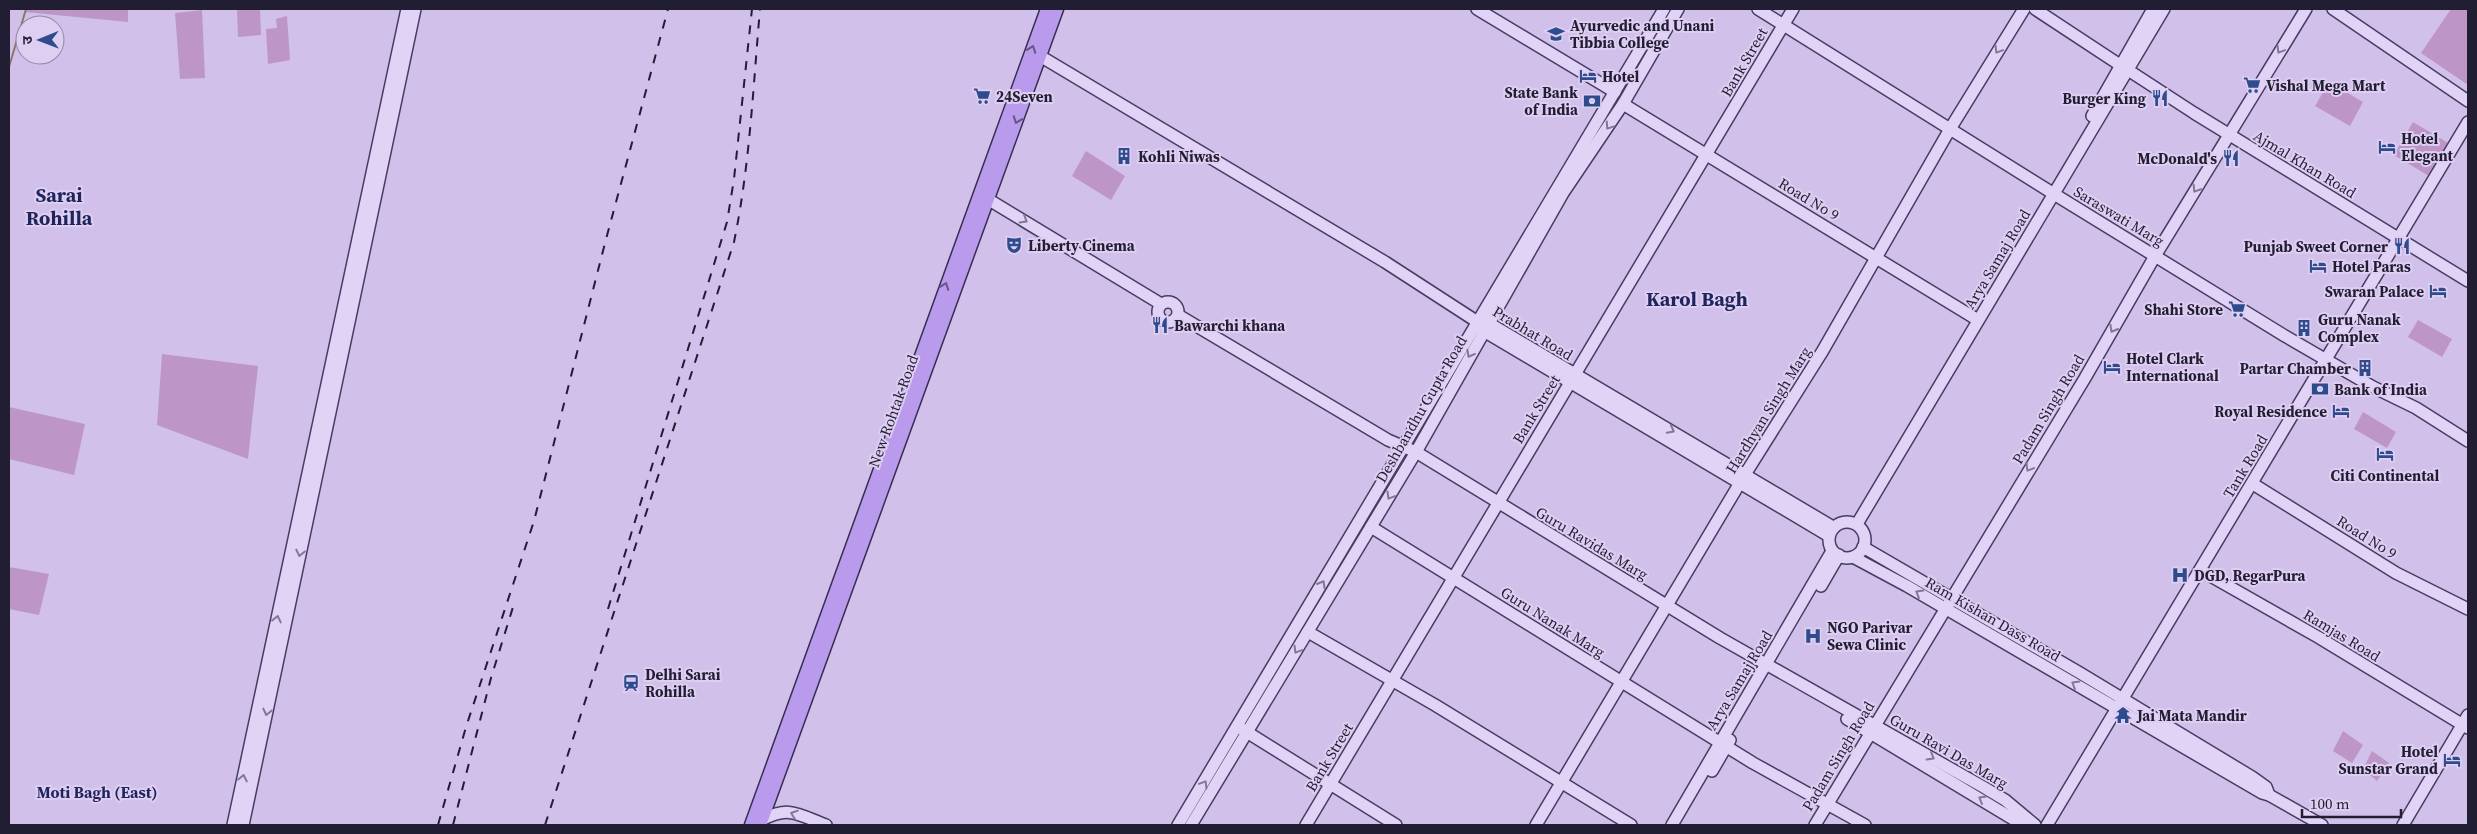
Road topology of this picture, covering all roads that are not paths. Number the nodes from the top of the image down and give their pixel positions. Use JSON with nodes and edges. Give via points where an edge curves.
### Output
{"nodes":[{"id":1,"x":407,"y":9,"type":"edge"},
{"id":2,"x":415,"y":9,"type":"edge"},
{"id":3,"x":1047,"y":9,"type":"edge"},
{"id":4,"x":1057,"y":9,"type":"edge"},
{"id":5,"x":1477,"y":9,"type":"edge"},
{"id":6,"x":1664,"y":9,"type":"edge"},
{"id":7,"x":1678,"y":9,"type":"edge"},
{"id":8,"x":1758,"y":9,"type":"edge"},
{"id":9,"x":1773,"y":9,"type":"edge"},
{"id":10,"x":2024,"y":9,"type":"edge"},
{"id":11,"x":2034,"y":9,"type":"edge"},
{"id":12,"x":2153,"y":9,"type":"edge"},
{"id":13,"x":2164,"y":9,"type":"edge"},
{"id":14,"x":2306,"y":9,"type":"edge"},
{"id":15,"x":2333,"y":9,"type":"edge"},
{"id":16,"x":2344,"y":9,"type":"edge"},
{"id":17,"x":1788,"y":17,"type":"edge"},
{"id":18,"x":1040,"y":56,"type":"junction"},
{"id":19,"x":2124,"y":67,"type":"junction"},
{"id":20,"x":1614,"y":92,"type":"junction"},
{"id":21,"x":2468,"y":92,"type":"edge"},
{"id":22,"x":2468,"y":101,"type":"edge"},
{"id":23,"x":1624,"y":104,"type":"junction"},
{"id":24,"x":2468,"y":122,"type":"edge"},
{"id":25,"x":1952,"y":126,"type":"junction"},
{"id":26,"x":2229,"y":135,"type":"junction"},
{"id":27,"x":1707,"y":155,"type":"junction"},
{"id":28,"x":2046,"y":179,"type":"dead end"},
{"id":29,"x":2052,"y":193,"type":"junction"},
{"id":30,"x":984,"y":196,"type":"junction"},
{"id":31,"x":2398,"y":239,"type":"junction"},
{"id":32,"x":2155,"y":256,"type":"junction"},
{"id":33,"x":1876,"y":258,"type":"junction"},
{"id":34,"x":2468,"y":281,"type":"edge"},
{"id":35,"x":1976,"y":318,"type":"junction"},
{"id":36,"x":1480,"y":323,"type":"junction"},
{"id":37,"x":2326,"y":360,"type":"junction"},
{"id":38,"x":1572,"y":379,"type":"junction"},
{"id":39,"x":2468,"y":441,"type":"edge"},
{"id":40,"x":1402,"y":449,"type":"junction"},
{"id":41,"x":1414,"y":455,"type":"junction"},
{"id":42,"x":1742,"y":479,"type":"junction"},
{"id":43,"x":2253,"y":484,"type":"junction"},
{"id":44,"x":1496,"y":506,"type":"junction"},
{"id":45,"x":1853,"y":523,"type":"junction"},
{"id":46,"x":1371,"y":527,"type":"junction"},
{"id":47,"x":1831,"y":532,"type":"junction"},
{"id":48,"x":1863,"y":547,"type":"junction"},
{"id":49,"x":1836,"y":553,"type":"junction"},
{"id":50,"x":1852,"y":557,"type":"junction"},
{"id":51,"x":2200,"y":570,"type":"junction"},
{"id":52,"x":1454,"y":578,"type":"junction"},
{"id":53,"x":1952,"y":598,"type":"junction"},
{"id":54,"x":1946,"y":608,"type":"junction"},
{"id":55,"x":1665,"y":609,"type":"junction"},
{"id":56,"x":2468,"y":609,"type":"edge"},
{"id":57,"x":1308,"y":632,"type":"junction"},
{"id":58,"x":1768,"y":669,"type":"junction"},
{"id":59,"x":1393,"y":680,"type":"junction"},
{"id":60,"x":1621,"y":681,"type":"junction"},
{"id":61,"x":2120,"y":704,"type":"junction"},
{"id":62,"x":2466,"y":722,"type":"edge"},
{"id":63,"x":1872,"y":729,"type":"junction"},
{"id":64,"x":1243,"y":730,"type":"junction"},
{"id":65,"x":1723,"y":744,"type":"junction"},
{"id":66,"x":1560,"y":784,"type":"junction"},
{"id":67,"x":1330,"y":786,"type":"junction"},
{"id":68,"x":1827,"y":805,"type":"junction"},
{"id":69,"x":758,"y":823,"type":"edge"},
{"id":70,"x":233,"y":825,"type":"edge"},
{"id":71,"x":243,"y":825,"type":"edge"},
{"id":72,"x":826,"y":825,"type":"edge"},
{"id":73,"x":1178,"y":825,"type":"edge"},
{"id":74,"x":1190,"y":825,"type":"edge"},
{"id":75,"x":1306,"y":825,"type":"edge"},
{"id":76,"x":1396,"y":825,"type":"edge"},
{"id":77,"x":1536,"y":825,"type":"edge"},
{"id":78,"x":1631,"y":825,"type":"edge"},
{"id":79,"x":1672,"y":825,"type":"edge"},
{"id":80,"x":1680,"y":825,"type":"edge"},
{"id":81,"x":1815,"y":825,"type":"edge"},
{"id":82,"x":1865,"y":825,"type":"edge"},
{"id":83,"x":2023,"y":825,"type":"edge"},
{"id":84,"x":2035,"y":825,"type":"edge"},
{"id":85,"x":2047,"y":825,"type":"edge"},
{"id":86,"x":2322,"y":825,"type":"edge"},
{"id":87,"x":2404,"y":825,"type":"edge"}],
"edges":[{"from":70,"to":1,"type":"street","one_way":true},
{"from":2,"to":71,"type":"street","one_way":true},
{"from":30,"to":3,"type":"main road","name":"New Rohtak Road","one_way":true},
{"from":4,"to":18,"type":"main road","name":"New Rohtak Road"},
{"from":5,"to":20,"type":"street"},
{"from":6,"to":20,"type":"street","name":"Deshbandhu Gupta Road"},
{"from":7,"to":23,"type":"street","name":"Deshbandhu Gupta Road"},
{"from":8,"to":17,"type":"street","name":"Saraswati Marg"},
{"from":9,"to":17,"type":"street","name":"Saraswati Marg"},
{"from":10,"to":25,"type":"street","name":"Hardhyan Singh Marg","one_way":true},
{"from":11,"to":19,"type":"street","name":"Ajmal Khan Road"},
{"from":12,"to":19,"type":"street"},
{"from":13,"to":19,"type":"street","name":"Arya Samaj Road"},
{"from":14,"to":26,"type":"street","name":"Padam Singh Road","one_way":true},
{"from":15,"to":22,"type":"street"},
{"from":16,"to":21,"type":"street"},
{"from":17,"to":25,"type":"street","name":"Saraswati Marg"},
{"from":17,"to":27,"type":"street","name":"Bank Street"},
{"from":18,"to":30,"type":"main road","name":"New Rohtak Road","one_way":true},
{"from":18,"to":36,"type":"street","name":"Prabhat Road","via":[[1385,262]]},
{"from":19,"to":26,"type":"street","name":"Ajmal Khan Road"},
{"from":19,"to":29,"type":"street","name":"Arya Samaj Road"},
{"from":20,"to":36,"type":"street","name":"Deshbandhu Gupta Road"},
{"from":23,"to":27,"type":"street","name":"Road No 9"},
{"from":23,"to":36,"type":"street","name":"Deshbandhu Gupta Road","one_way":true},
{"from":24,"to":31,"type":"street","name":"Tank Road"},
{"from":25,"to":28,"type":"street","name":"Saraswati Marg"},
{"from":25,"to":29,"type":"street","name":"Saraswati Marg"},
{"from":25,"to":33,"type":"street","name":"Hardhyan Singh Marg"},
{"from":26,"to":31,"type":"street","name":"Ajmal Khan Road"},
{"from":26,"to":32,"type":"street","name":"Padam Singh Road","one_way":true},
{"from":27,"to":33,"type":"street","name":"Road No 9"},
{"from":27,"to":38,"type":"street","name":"Bank Street"},
{"from":29,"to":32,"type":"street","name":"Saraswati Marg"},
{"from":29,"to":35,"type":"street","name":"Arya Samaj Road"},
{"from":30,"to":40,"type":"street","name":"Guru Ravidas Marg","one_way":true,"via":[[1161,304],[1173,303],[1178,315]]},
{"from":30,"to":69,"type":"main road","name":"New Rohtak Road"},
{"from":31,"to":34,"type":"street","name":"Ajmal Khan Road"},
{"from":31,"to":37,"type":"street","name":"Tank Road"},
{"from":32,"to":37,"type":"street","name":"Saraswati Marg"},
{"from":32,"to":53,"type":"street","name":"Padam Singh Road","one_way":true},
{"from":33,"to":35,"type":"street","name":"Road No 9"},
{"from":33,"to":42,"type":"street","name":"Hardhyan Singh Marg","via":[[1822,352]]},
{"from":35,"to":45,"type":"street","name":"Arya Samaj Road"},
{"from":36,"to":38,"type":"street","name":"Prabhat Road"},
{"from":36,"to":40,"type":"street","name":"Deshbandhu Gupta Road"},
{"from":36,"to":41,"type":"street","name":"Deshbandhu Gupta Road","one_way":true},
{"from":37,"to":39,"type":"street","name":"Saraswati Marg","via":[[2416,408]]},
{"from":37,"to":43,"type":"street","name":"Tank Road"},
{"from":38,"to":42,"type":"street","name":"Prabhat Road"},
{"from":38,"to":44,"type":"street","name":"Bank Street"},
{"from":40,"to":41,"type":"street","name":"Guru Ravidas Marg"},
{"from":64,"to":40,"type":"street","name":"Deshbandhu Gupta Road","one_way":true},
{"from":41,"to":44,"type":"street","name":"Guru Ravidas Marg"},
{"from":41,"to":46,"type":"street","name":"Deshbandhu Gupta Road","one_way":true},
{"from":42,"to":47,"type":"street","name":"Prabhat Road"},
{"from":42,"to":55,"type":"street","name":"Hardhyan Singh Marg"},
{"from":43,"to":51,"type":"street","name":"Tank Road"},
{"from":43,"to":56,"type":"street","name":"Road No 9","via":[[2396,573]]},
{"from":44,"to":52,"type":"street","name":"Bank Street"},
{"from":44,"to":55,"type":"street","name":"Guru Ravidas Marg"},
{"from":45,"to":47,"type":"street","via":[[1842,522]]},
{"from":45,"to":48,"type":"street","via":[[1864,534]]},
{"from":46,"to":52,"type":"street","name":"Guru Nanak Marg"},
{"from":46,"to":57,"type":"street","name":"Deshbandhu Gupta Road"},
{"from":47,"to":49,"type":"street","via":[[1829,544]]},
{"from":48,"to":50,"type":"street"},
{"from":48,"to":53,"type":"street","name":"Ram Kishan Dass Road"},
{"from":49,"to":50,"type":"street","via":[[1845,558]]},
{"from":49,"to":58,"type":"street","name":"Arya Samaj Road"},
{"from":54,"to":50,"type":"street","name":"Ram Kishan Dass Road","one_way":true},
{"from":51,"to":61,"type":"street","name":"Tank Road"},
{"from":51,"to":62,"type":"street","name":"Ramjas Road"},
{"from":52,"to":59,"type":"street","name":"Bank Street"},
{"from":52,"to":60,"type":"street","name":"Guru Nanak Marg"},
{"from":53,"to":54,"type":"street","name":"Padam Singh Road"},
{"from":53,"to":61,"type":"street","name":"Ram Kishan Dass Road"},
{"from":61,"to":54,"type":"street","name":"Ram Kishan Dass Road","one_way":true},
{"from":54,"to":63,"type":"street","name":"Padam Singh Road"},
{"from":55,"to":58,"type":"street","name":"Guru Ravidas Marg"},
{"from":55,"to":60,"type":"street","name":"Hardhyan Singh Marg"},
{"from":57,"to":59,"type":"street"},
{"from":57,"to":64,"type":"street","name":"Deshbandhu Gupta Road","one_way":true},
{"from":58,"to":63,"type":"street","name":"Guru Ravi Das Marg"},
{"from":58,"to":65,"type":"street","name":"Arya Samaj Road"},
{"from":59,"to":66,"type":"street","via":[[1538,767]]},
{"from":59,"to":67,"type":"street","name":"Bank Street"},
{"from":60,"to":65,"type":"street","name":"Guru Nanak Marg"},
{"from":60,"to":66,"type":"street","name":"Hardhyan Singh Marg"},
{"from":61,"to":85,"type":"street","name":"Tank Road"},
{"from":61,"to":86,"type":"street","via":[[2262,793]]},
{"from":62,"to":87,"type":"street"},
{"from":63,"to":68,"type":"street","name":"Padam Singh Road"},
{"from":83,"to":63,"type":"street","name":"Guru Ravi Das Marg","one_way":true},
{"from":63,"to":84,"type":"street","name":"Guru Ravi Das Marg","one_way":true,"via":[[2005,800]]},
{"from":64,"to":67,"type":"street"},
{"from":73,"to":64,"type":"street","name":"Deshbandhu Gupta Road","one_way":true},
{"from":64,"to":74,"type":"street","name":"Deshbandhu Gupta Road"},
{"from":65,"to":68,"type":"street","name":"Guru Nanak Marg"},
{"from":65,"to":79,"type":"street","name":"Arya Samaj Road"},
{"from":65,"to":80,"type":"street"},
{"from":66,"to":77,"type":"street","name":"Hardhyan Singh Marg"},
{"from":66,"to":78,"type":"street"},
{"from":67,"to":75,"type":"street","name":"Bank Street"},
{"from":67,"to":76,"type":"street"},
{"from":68,"to":81,"type":"street","name":"Padam Singh Road"},
{"from":68,"to":82,"type":"street","name":"Guru Nanak Marg"},
{"from":72,"to":69,"type":"street","one_way":true,"via":[[787,811],[776,812]]}]}
